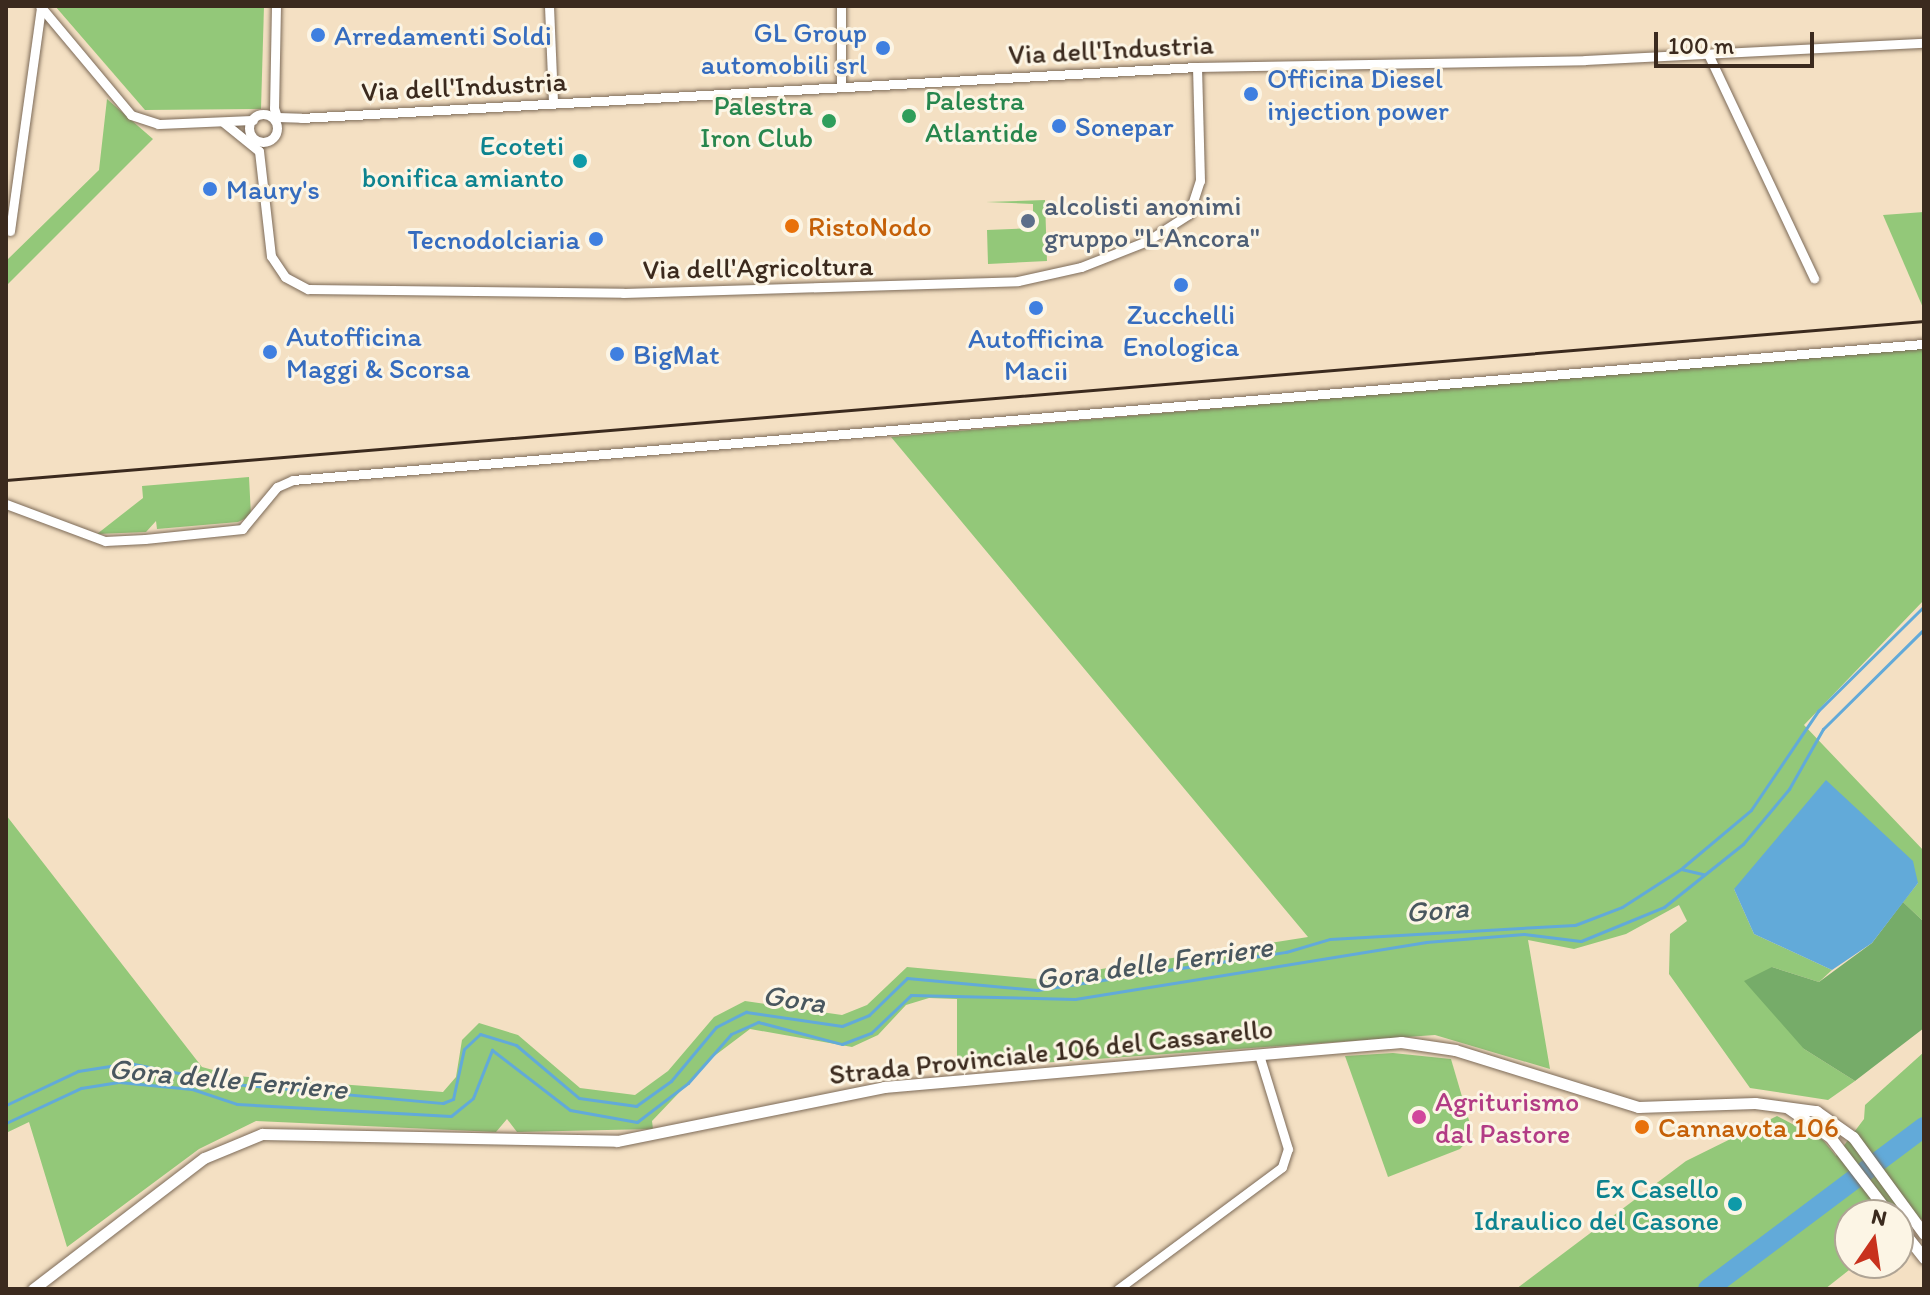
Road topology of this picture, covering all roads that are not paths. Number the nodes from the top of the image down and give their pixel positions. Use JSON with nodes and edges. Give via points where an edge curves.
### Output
{"nodes":[{"id":1,"x":276,"y":6,"type":"edge"},
{"id":2,"x":549,"y":6,"type":"edge"},
{"id":3,"x":841,"y":6,"type":"edge"},
{"id":4,"x":40,"y":7,"type":"edge"},
{"id":5,"x":1924,"y":43,"type":"edge"},
{"id":6,"x":1709,"y":56,"type":"junction"},
{"id":7,"x":1197,"y":67,"type":"junction"},
{"id":8,"x":841,"y":86,"type":"junction"},
{"id":9,"x":272,"y":96,"type":"junction"},
{"id":10,"x":553,"y":102,"type":"junction"},
{"id":11,"x":277,"y":117,"type":"junction"},
{"id":12,"x":258,"y":118,"type":"junction"},
{"id":13,"x":301,"y":118,"type":"junction"},
{"id":14,"x":223,"y":122,"type":"junction"},
{"id":15,"x":275,"y":133,"type":"junction"},
{"id":16,"x":251,"y":140,"type":"junction"},
{"id":17,"x":264,"y":163,"type":"junction"},
{"id":18,"x":10,"y":231,"type":"dead end"},
{"id":19,"x":1814,"y":278,"type":"dead end"},
{"id":20,"x":1924,"y":344,"type":"edge"},
{"id":21,"x":6,"y":504,"type":"edge"},
{"id":22,"x":1259,"y":1055,"type":"junction"},
{"id":23,"x":1781,"y":1104,"type":"junction"},
{"id":24,"x":1878,"y":1199,"type":"edge"},
{"id":25,"x":1924,"y":1234,"type":"edge"},
{"id":26,"x":33,"y":1289,"type":"edge"},
{"id":27,"x":1118,"y":1289,"type":"edge"}],
"edges":[{"from":1,"to":9,"type":"street"},
{"from":2,"to":10,"type":"street"},
{"from":3,"to":8,"type":"street"},
{"from":4,"to":14,"type":"street","name":"Via dell'Industria","via":[[131,115],[158,124]]},
{"from":4,"to":18,"type":"street"},
{"from":5,"to":6,"type":"street","name":"Via dell'Industria"},
{"from":6,"to":7,"type":"street","name":"Via dell'Industria"},
{"from":6,"to":19,"type":"street"},
{"from":7,"to":8,"type":"street","name":"Via dell'Industria"},
{"from":7,"to":17,"type":"street","name":"Via dell'Agricoltura","via":[[1200,181],[1189,214],[1094,262],[1018,281],[623,293],[308,289],[285,277],[271,256]]},
{"from":8,"to":10,"type":"street","name":"Via dell'Industria"},
{"from":9,"to":11,"type":"street","name":"Via dell'Agricoltura"},
{"from":9,"to":12,"type":"street"},
{"from":10,"to":13,"type":"street","name":"Via dell'Industria"},
{"from":11,"to":12,"type":"street","name":"Via dell'Industria"},
{"from":11,"to":13,"type":"street","name":"Via dell'Industria"},
{"from":11,"to":15,"type":"street","name":"Via dell'Agricoltura"},
{"from":12,"to":14,"type":"street","name":"Via dell'Industria"},
{"from":12,"to":16,"type":"street","via":[[246,128]]},
{"from":13,"to":15,"type":"street","name":"Via dell'Industria"},
{"from":14,"to":16,"type":"street"},
{"from":15,"to":16,"type":"street","name":"Via dell'Industria"},
{"from":15,"to":17,"type":"street","name":"Via dell'Agricoltura"},
{"from":16,"to":17,"type":"street","name":"Via dell'Agricoltura"},
{"from":20,"to":21,"type":"street","via":[[293,480],[277,487],[242,529],[132,540],[105,541]]},
{"from":22,"to":23,"type":"street","name":"Strada Provinciale 106 del Cassarello","via":[[1418,1043],[1638,1107]]},
{"from":22,"to":26,"type":"street","name":"Strada Provinciale 106 del Cassarello","via":[[884,1087],[617,1141],[262,1134],[204,1158]]},
{"from":22,"to":27,"type":"street","via":[[1288,1149],[1282,1167]]},
{"from":23,"to":24,"type":"street","via":[[1841,1148]]},
{"from":23,"to":25,"type":"street","name":"Strada Provinciale 106 del Cassarello","via":[[1816,1111],[1853,1137]]}]}
